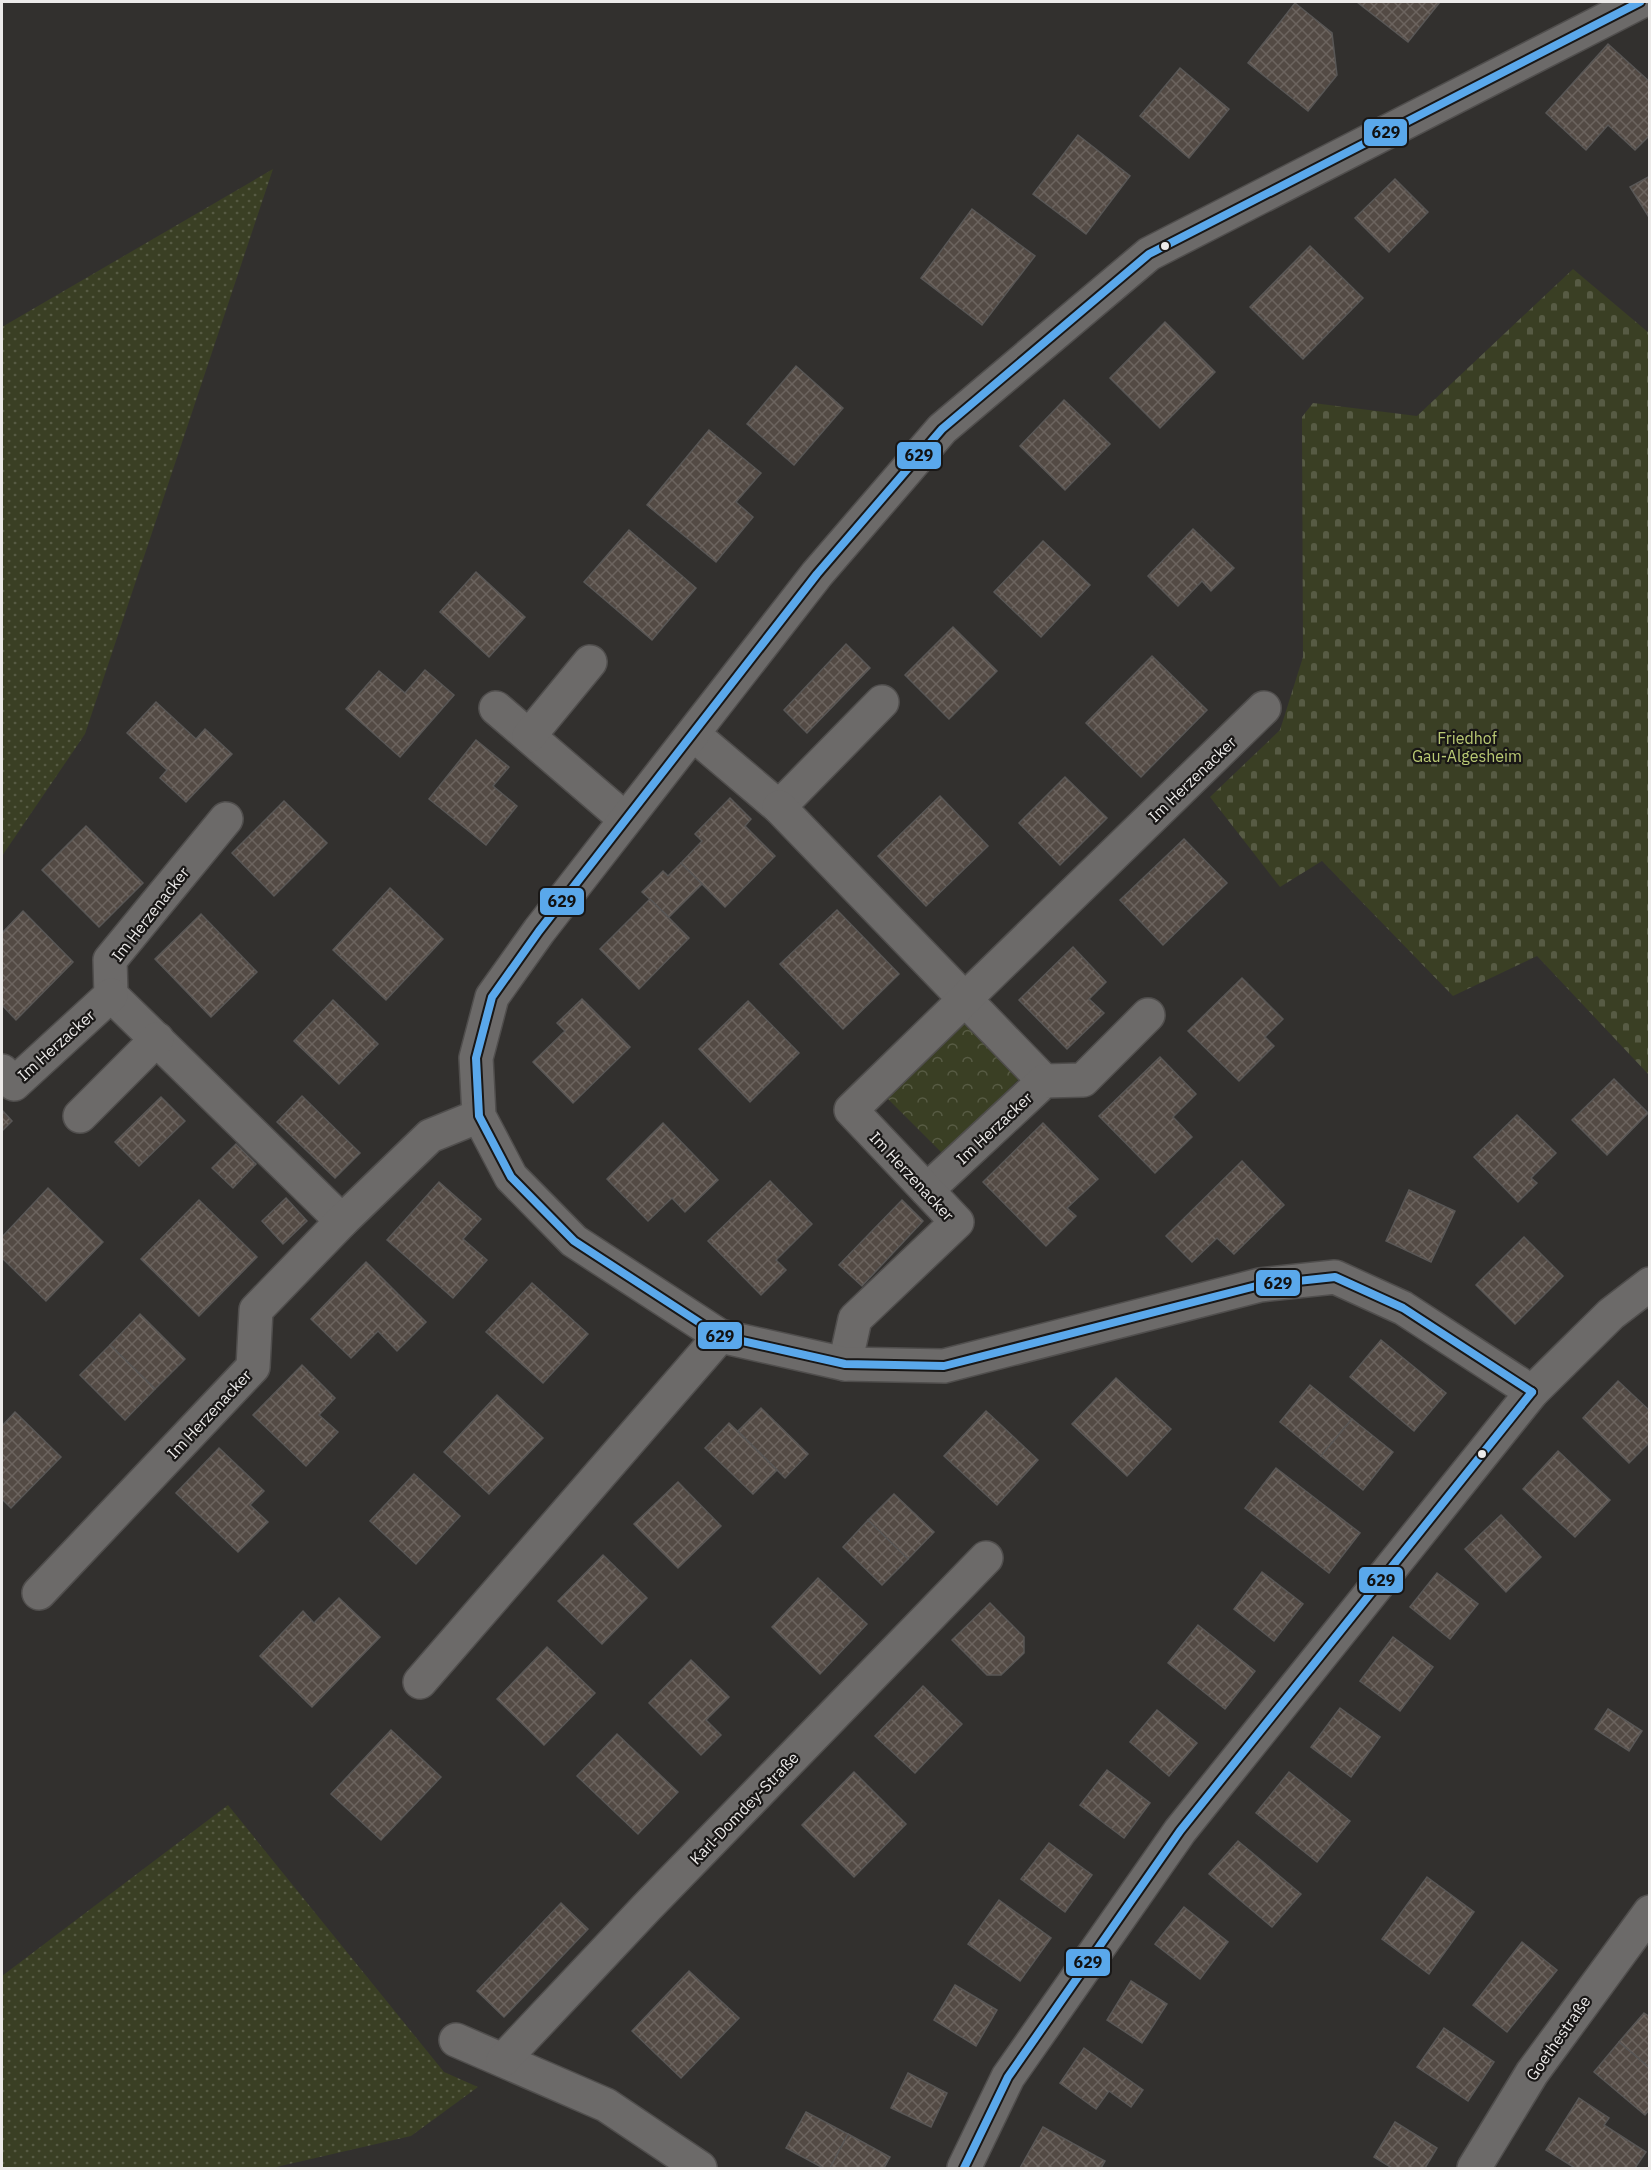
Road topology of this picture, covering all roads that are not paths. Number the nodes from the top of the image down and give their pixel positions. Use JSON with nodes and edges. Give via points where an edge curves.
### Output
{"nodes":[{"id":1,"x":1640,"y":2,"type":"edge"},
{"id":2,"x":590,"y":662,"type":"dead end"},
{"id":3,"x":882,"y":702,"type":"dead end"},
{"id":4,"x":496,"y":708,"type":"dead end"},
{"id":5,"x":1264,"y":708,"type":"dead end"},
{"id":6,"x":693,"y":734,"type":"junction"},
{"id":7,"x":529,"y":736,"type":"junction"},
{"id":8,"x":779,"y":807,"type":"junction"},
{"id":9,"x":226,"y":819,"type":"dead end"},
{"id":10,"x":626,"y":819,"type":"junction"},
{"id":11,"x":111,"y":995,"type":"junction"},
{"id":12,"x":965,"y":1000,"type":"junction"},
{"id":13,"x":1148,"y":1015,"type":"dead end"},
{"id":14,"x":157,"y":1039,"type":"junction"},
{"id":15,"x":2,"y":1071,"type":"edge"},
{"id":16,"x":1044,"y":1081,"type":"junction"},
{"id":17,"x":80,"y":1116,"type":"dead end"},
{"id":18,"x":479,"y":1116,"type":"junction"},
{"id":19,"x":927,"y":1190,"type":"junction"},
{"id":20,"x":342,"y":1221,"type":"junction"},
{"id":21,"x":1650,"y":1284,"type":"edge"},
{"id":22,"x":720,"y":1336,"type":"junction"},
{"id":23,"x":845,"y":1364,"type":"junction"},
{"id":24,"x":1532,"y":1392,"type":"junction"},
{"id":25,"x":986,"y":1558,"type":"dead end"},
{"id":26,"x":39,"y":1593,"type":"dead end"},
{"id":27,"x":420,"y":1682,"type":"dead end"},
{"id":28,"x":1650,"y":1912,"type":"edge"},
{"id":29,"x":456,"y":2040,"type":"dead end"},
{"id":30,"x":503,"y":2060,"type":"junction"},
{"id":31,"x":700,"y":2169,"type":"edge"},
{"id":32,"x":964,"y":2169,"type":"edge"},
{"id":33,"x":1474,"y":2169,"type":"edge"}],
"edges":[{"from":1,"to":6,"type":"street","via":[[1149,254],[942,429],[817,574]]},
{"from":2,"to":7,"type":"street"},
{"from":3,"to":8,"type":"street"},
{"from":4,"to":7,"type":"street"},
{"from":5,"to":12,"type":"street","name":"Im Herzenacker"},
{"from":6,"to":8,"type":"street"},
{"from":6,"to":10,"type":"street"},
{"from":7,"to":10,"type":"street"},
{"from":8,"to":12,"type":"street"},
{"from":9,"to":11,"type":"street","name":"Im Herzenacker","via":[[110,960]]},
{"from":10,"to":18,"type":"street","via":[[492,997],[476,1058]]},
{"from":11,"to":14,"type":"street"},
{"from":11,"to":15,"type":"street","name":"Im Herzacker","via":[[14,1084]]},
{"from":12,"to":16,"type":"street"},
{"from":12,"to":19,"type":"street","name":"Im Herzenacker","via":[[851,1110]]},
{"from":13,"to":16,"type":"street","name":"Im Herzacker","via":[[1083,1080]]},
{"from":14,"to":17,"type":"street"},
{"from":14,"to":20,"type":"street"},
{"from":16,"to":19,"type":"street","name":"Im Herzacker"},
{"from":18,"to":20,"type":"street","name":"Im Herzenacker","via":[[430,1136]]},
{"from":18,"to":22,"type":"street","via":[[511,1177],[574,1241]]},
{"from":19,"to":23,"type":"street","name":"Im Herzenacker","via":[[957,1222],[855,1319]]},
{"from":20,"to":26,"type":"street","name":"Im Herzenacker","via":[[256,1310],[253,1367]]},
{"from":21,"to":24,"type":"street","via":[[1611,1314]]},
{"from":22,"to":23,"type":"street"},
{"from":22,"to":27,"type":"street"},
{"from":23,"to":24,"type":"street","via":[[944,1366],[1260,1285],[1335,1277],[1404,1308]]},
{"from":24,"to":32,"type":"street","via":[[1180,1831],[1008,2077]]},
{"from":25,"to":30,"type":"street","name":"Karl-Domdey-Straße"},
{"from":28,"to":33,"type":"street","name":"Goethestraße","via":[[1532,2073]]},
{"from":29,"to":30,"type":"street"},
{"from":30,"to":31,"type":"street","via":[[606,2105]]}]}
